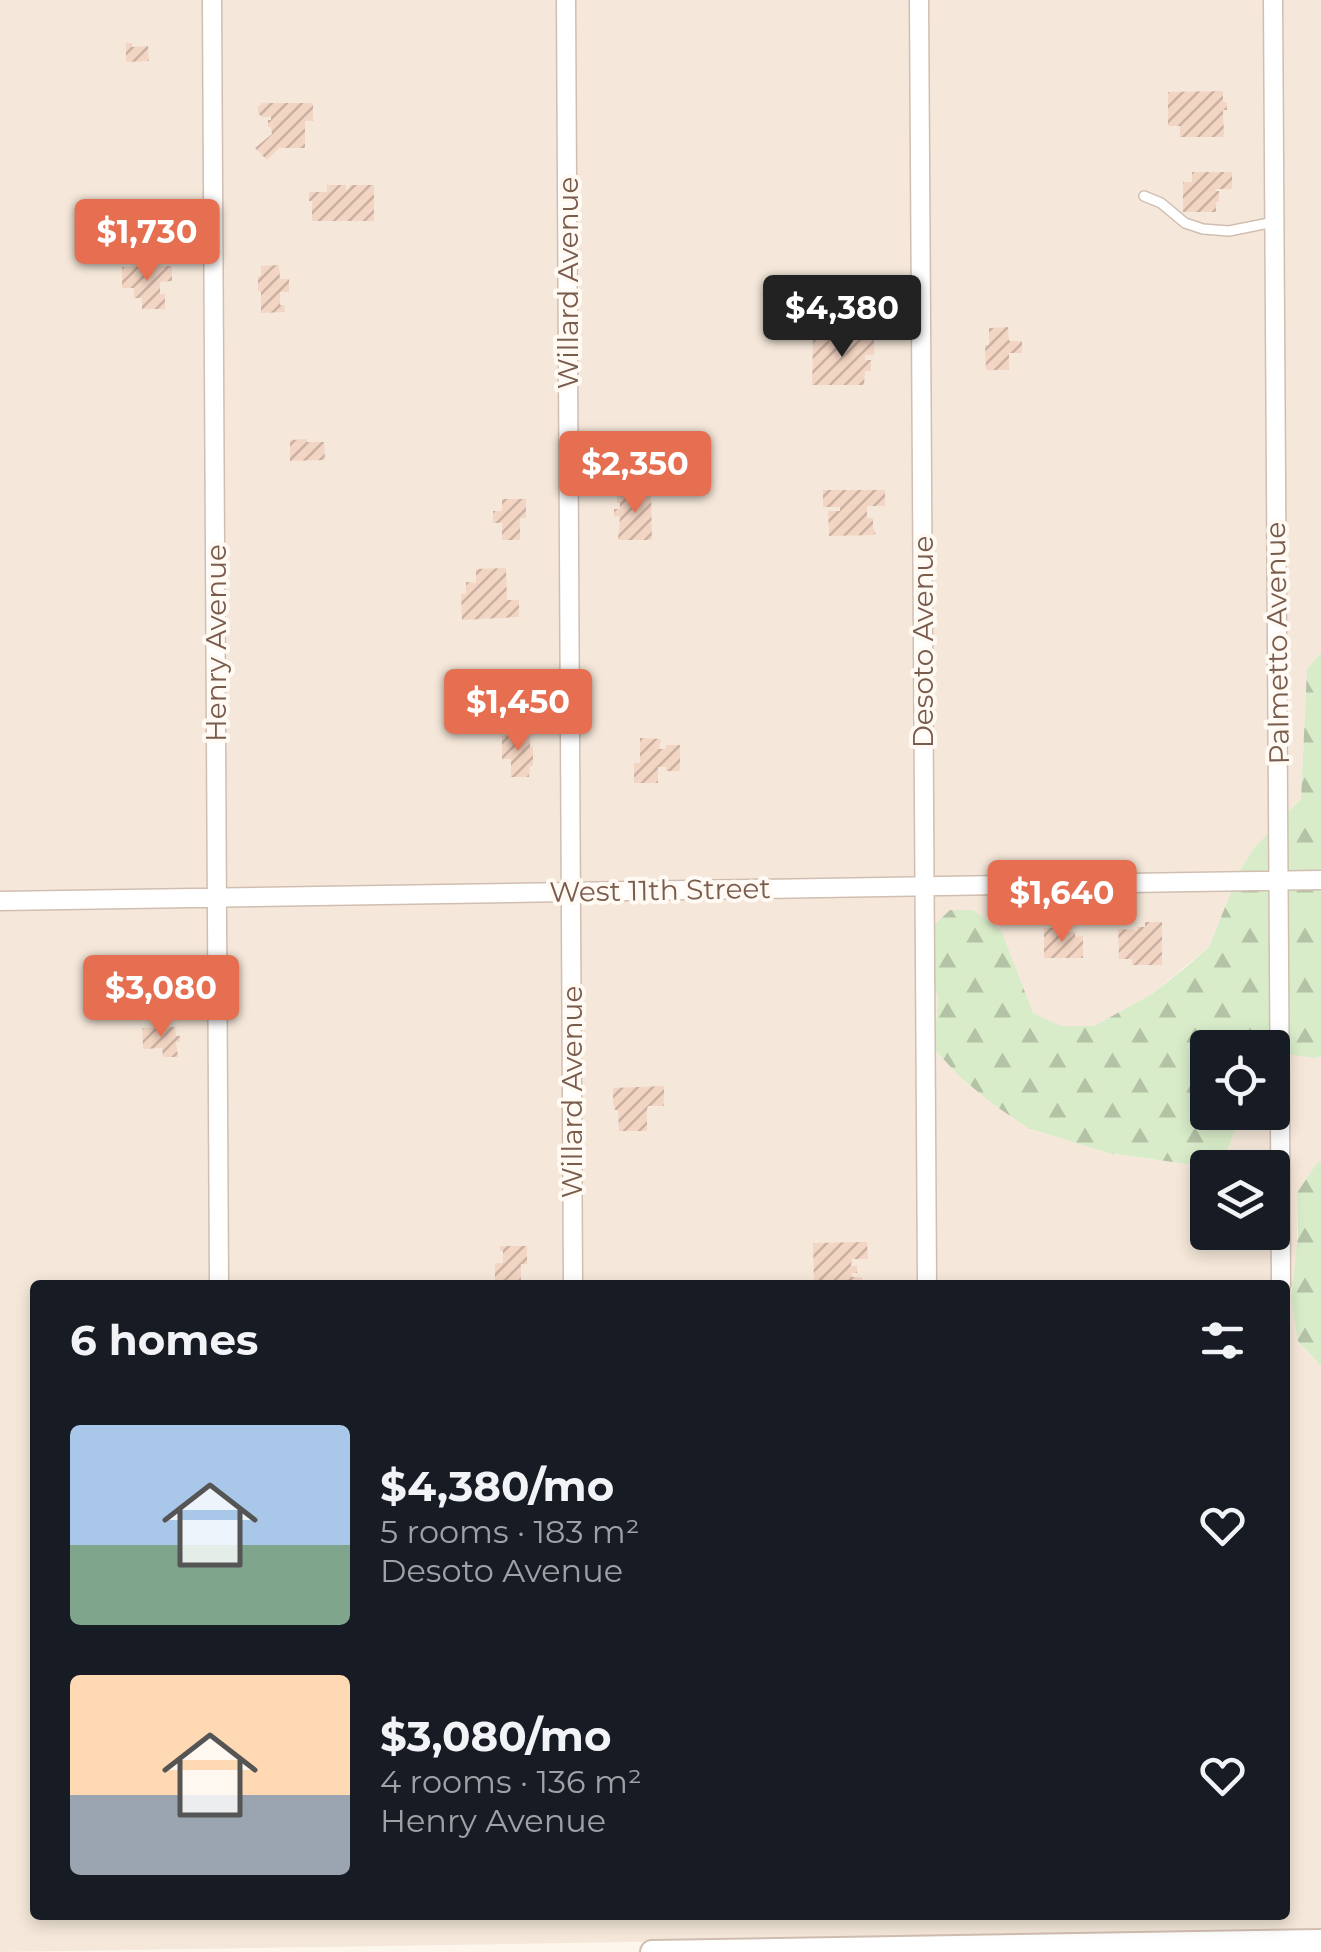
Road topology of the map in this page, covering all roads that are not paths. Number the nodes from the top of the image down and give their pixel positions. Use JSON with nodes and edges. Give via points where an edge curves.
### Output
{"nodes":[{"id":1,"x":212,"y":0,"type":"edge"},
{"id":2,"x":566,"y":0,"type":"edge"},
{"id":3,"x":919,"y":0,"type":"edge"},
{"id":4,"x":1273,"y":0,"type":"edge"},
{"id":5,"x":1144,"y":196,"type":"dead end"},
{"id":6,"x":1274,"y":222,"type":"junction"},
{"id":7,"x":1279,"y":880,"type":"junction"},
{"id":8,"x":1321,"y":880,"type":"edge"},
{"id":9,"x":925,"y":886,"type":"junction"},
{"id":10,"x":572,"y":890,"type":"junction"},
{"id":11,"x":217,"y":896,"type":"junction"},
{"id":12,"x":0,"y":900,"type":"edge"},
{"id":13,"x":219,"y":1280,"type":"edge"},
{"id":14,"x":573,"y":1280,"type":"edge"},
{"id":15,"x":926,"y":1280,"type":"edge"},
{"id":16,"x":1282,"y":1280,"type":"edge"},
{"id":17,"x":1321,"y":1941,"type":"edge"},
{"id":18,"x":652,"y":1952,"type":"edge"}],
"edges":[{"from":1,"to":11,"type":"street","name":"Henry Avenue"},
{"from":2,"to":10,"type":"street","name":"Willard Avenue"},
{"from":3,"to":9,"type":"street","name":"Desoto Avenue"},
{"from":4,"to":6,"type":"street","name":"Palmetto Avenue"},
{"from":5,"to":6,"type":"lane","via":[[1203,229]]},
{"from":6,"to":7,"type":"street","name":"Palmetto Avenue"},
{"from":7,"to":8,"type":"street","name":"West 11th Street"},
{"from":7,"to":9,"type":"street","name":"West 11th Street"},
{"from":7,"to":16,"type":"street","name":"Palmetto Avenue"},
{"from":9,"to":10,"type":"street","name":"West 11th Street"},
{"from":9,"to":15,"type":"street","name":"Desoto Avenue"},
{"from":10,"to":11,"type":"street","name":"West 11th Street"},
{"from":10,"to":14,"type":"street","name":"Willard Avenue"},
{"from":11,"to":12,"type":"street","name":"West 11th Street"},
{"from":11,"to":13,"type":"street","name":"Henry Avenue"},
{"from":17,"to":18,"type":"street"}]}
